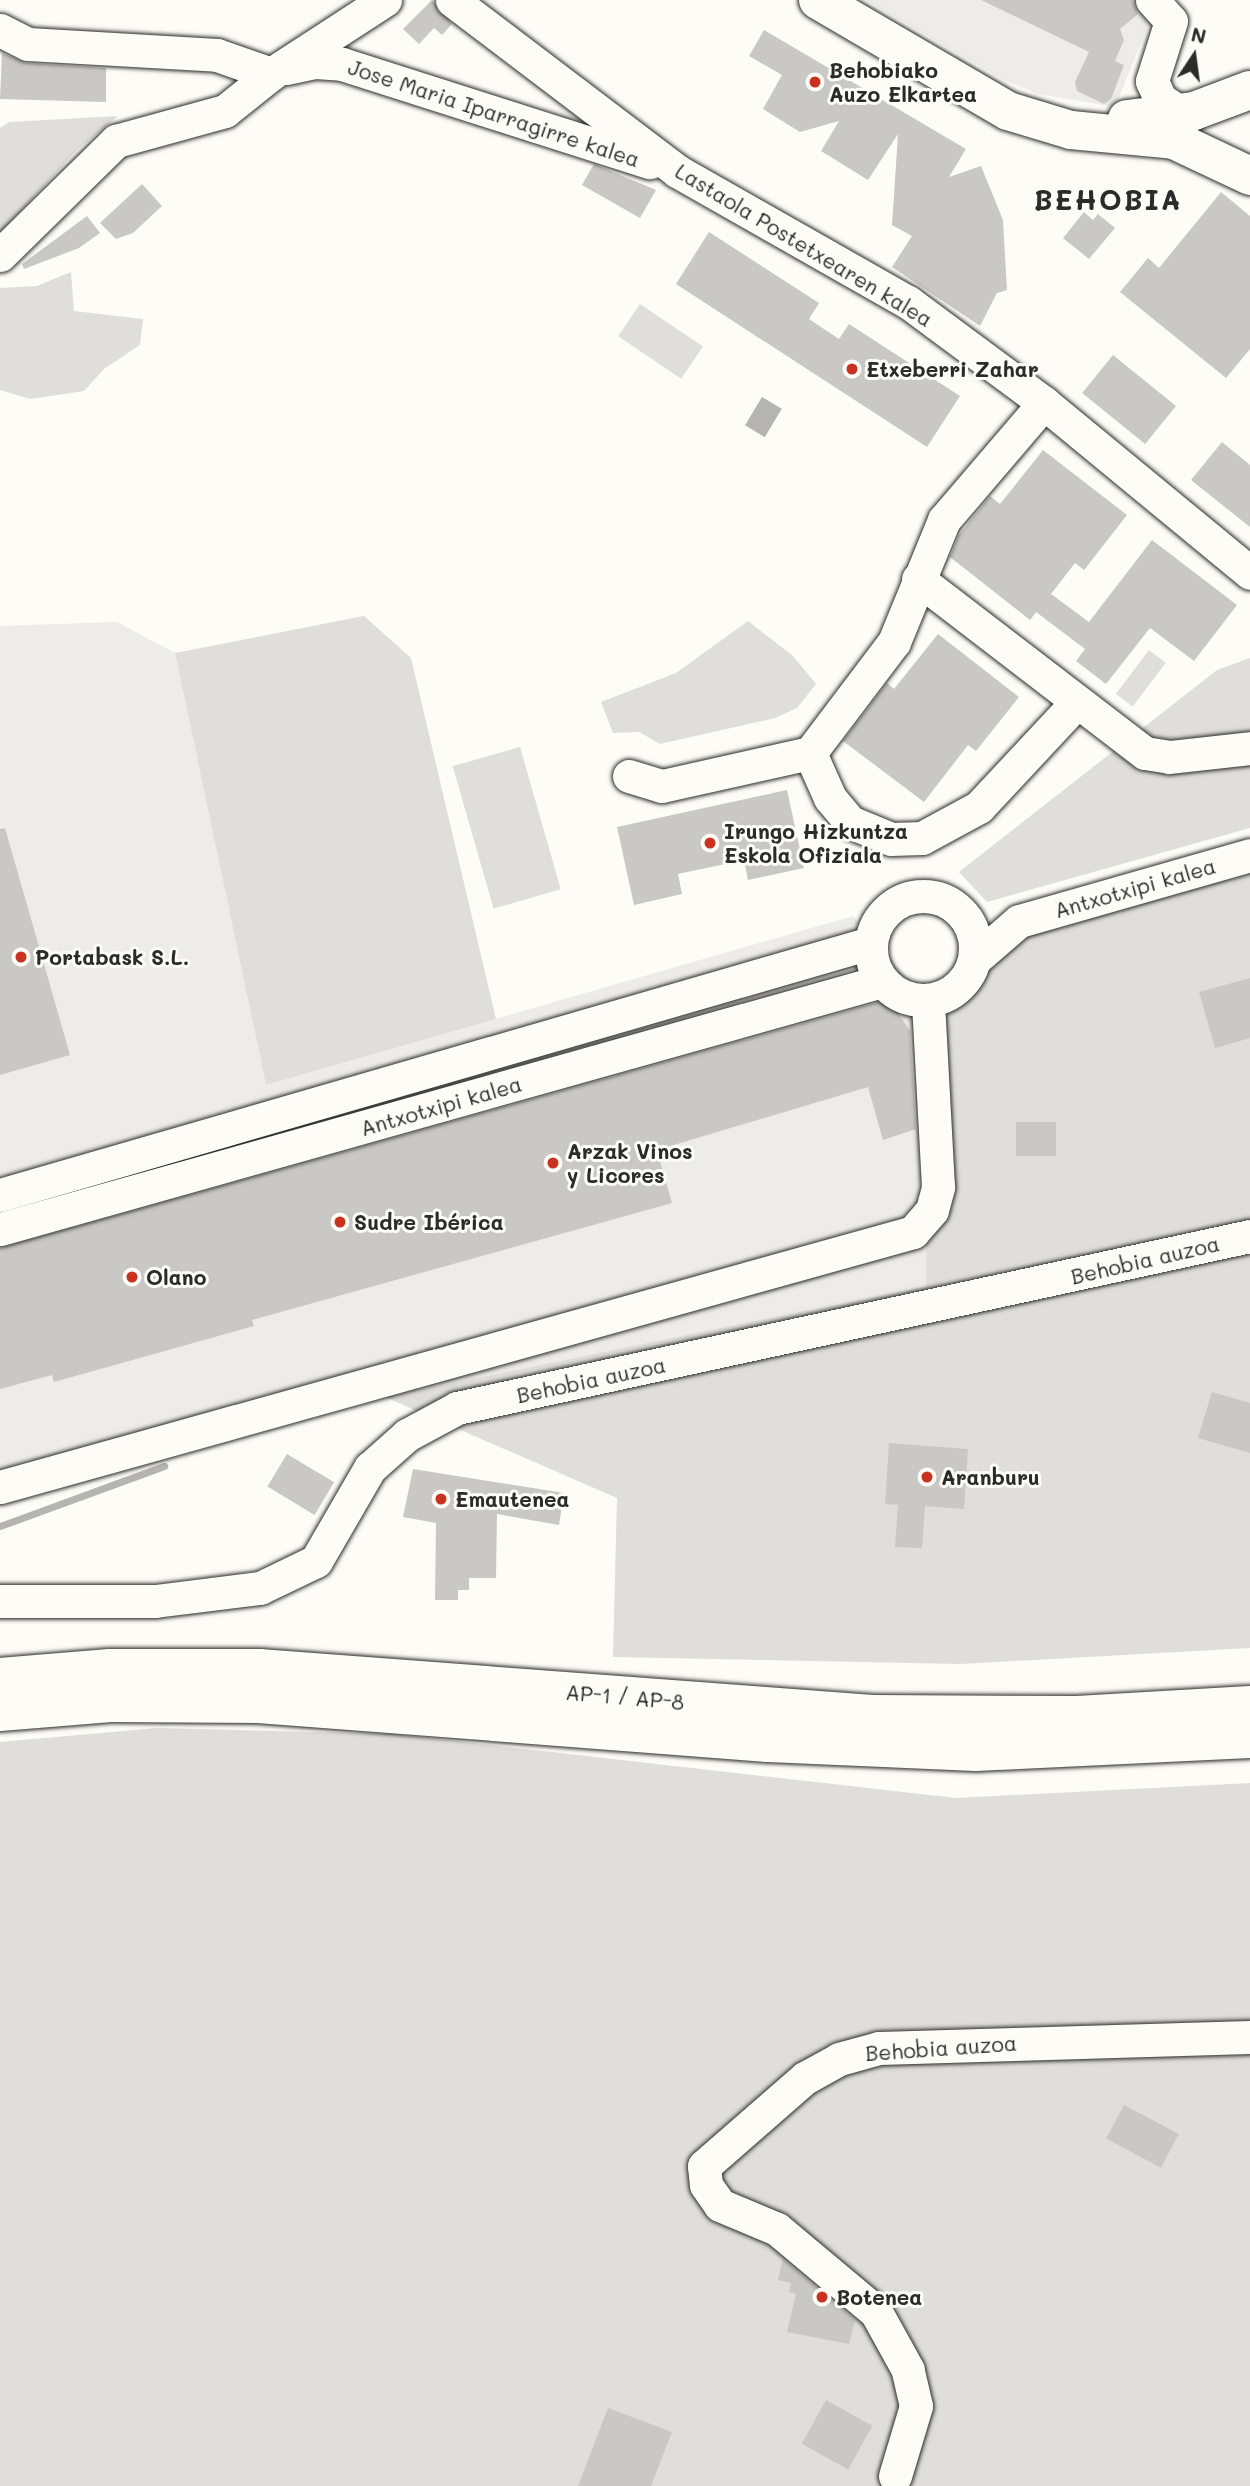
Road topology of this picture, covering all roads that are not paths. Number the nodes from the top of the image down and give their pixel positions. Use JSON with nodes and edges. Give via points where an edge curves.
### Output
{"nodes":[{"id":1,"x":385,"y":0,"type":"edge"},
{"id":2,"x":452,"y":0,"type":"edge"},
{"id":3,"x":818,"y":0,"type":"edge"},
{"id":4,"x":846,"y":0,"type":"edge"},
{"id":5,"x":1161,"y":11,"type":"edge"},
{"id":6,"x":0,"y":30,"type":"edge"},
{"id":7,"x":271,"y":74,"type":"junction"},
{"id":8,"x":1250,"y":90,"type":"edge"},
{"id":9,"x":1181,"y":113,"type":"junction"},
{"id":10,"x":677,"y":171,"type":"junction"},
{"id":11,"x":1250,"y":176,"type":"edge"},
{"id":12,"x":0,"y":255,"type":"edge"},
{"id":13,"x":1044,"y":403,"type":"junction"},
{"id":14,"x":1250,"y":573,"type":"edge"},
{"id":15,"x":918,"y":579,"type":"junction"},
{"id":16,"x":1077,"y":702,"type":"junction"},
{"id":17,"x":1250,"y":748,"type":"edge"},
{"id":18,"x":810,"y":753,"type":"junction"},
{"id":19,"x":629,"y":776,"type":"dead end"},
{"id":20,"x":1250,"y":855,"type":"edge"},
{"id":21,"x":960,"y":911,"type":"junction"},
{"id":22,"x":1019,"y":921,"type":"junction"},
{"id":23,"x":870,"y":943,"type":"junction"},
{"id":24,"x":975,"y":959,"type":"junction"},
{"id":25,"x":882,"y":981,"type":"junction"},
{"id":26,"x":929,"y":1001,"type":"junction"},
{"id":27,"x":0,"y":1195,"type":"edge"},
{"id":28,"x":0,"y":1229,"type":"edge"},
{"id":29,"x":1250,"y":1236,"type":"edge"},
{"id":30,"x":0,"y":1487,"type":"edge"},
{"id":31,"x":0,"y":1601,"type":"edge"},
{"id":32,"x":0,"y":1676,"type":"edge"},
{"id":33,"x":1250,"y":1690,"type":"edge"},
{"id":34,"x":1250,"y":1705,"type":"edge"},
{"id":35,"x":1179,"y":1710,"type":"junction"},
{"id":36,"x":0,"y":1712,"type":"edge"},
{"id":37,"x":1250,"y":1739,"type":"edge"},
{"id":38,"x":1153,"y":1746,"type":"junction"},
{"id":39,"x":1250,"y":1753,"type":"edge"},
{"id":40,"x":1250,"y":2036,"type":"edge"},
{"id":41,"x":895,"y":2476,"type":"dead end"}],
"edges":[{"from":1,"to":7,"type":"street"},
{"from":2,"to":10,"type":"street","name":"Lastaola Postetxearen kalea"},
{"from":3,"to":11,"type":"main road","via":[[1008,111],[1071,130],[1174,140]]},
{"from":4,"to":9,"type":"main road","via":[[1023,101],[1108,118]]},
{"from":5,"to":9,"type":"street","via":[[1152,81],[1160,99]]},
{"from":6,"to":7,"type":"street","via":[[28,44],[217,55]]},
{"from":7,"to":10,"type":"street","name":"Jose Maria Iparragirre kalea","via":[[315,62],[342,64]]},
{"from":7,"to":12,"type":"street","via":[[209,118],[140,131],[116,141]]},
{"from":8,"to":9,"type":"main road"},
{"from":10,"to":13,"type":"street","name":"Lastaola Postetxearen kalea","via":[[908,302]]},
{"from":13,"to":14,"type":"street","name":"Lastaola Postetxearen kalea"},
{"from":13,"to":15,"type":"street","via":[[943,520]]},
{"from":15,"to":16,"type":"street"},
{"from":15,"to":18,"type":"street","via":[[894,642]]},
{"from":16,"to":17,"type":"street","via":[[1145,752],[1169,757]]},
{"from":16,"to":18,"type":"street","via":[[979,807],[922,838],[891,839],[849,822],[830,798]]},
{"from":18,"to":19,"type":"street","via":[[662,786]]},
{"from":20,"to":22,"type":"street","name":"Antxotxipi kalea"},
{"from":21,"to":22,"type":"street","name":"Antxotxipi kalea"},
{"from":21,"to":23,"type":"street","via":[[929,896],[898,902],[876,924]]},
{"from":21,"to":24,"type":"street","via":[[975,941]]},
{"from":22,"to":24,"type":"street","name":"Antxotxipi kalea"},
{"from":23,"to":25,"type":"street"},
{"from":23,"to":27,"type":"street","name":"Antxotxipi kalea"},
{"from":24,"to":26,"type":"street","via":[[966,980],[951,993]]},
{"from":25,"to":26,"type":"street","via":[[903,996]]},
{"from":25,"to":28,"type":"street","name":"Antxotxipi kalea"},
{"from":26,"to":30,"type":"street","via":[[938,1187],[932,1210],[913,1232]]},
{"from":29,"to":31,"type":"street","name":"Behobia auzoa","via":[[457,1408],[407,1435],[370,1468],[316,1561],[260,1588],[155,1601]]},
{"from":32,"to":35,"type":"main road","name":"AP-1 / AP-8","via":[[110,1668],[259,1668],[872,1714]]},
{"from":33,"to":35,"type":"main road"},
{"from":34,"to":35,"type":"main road","name":"AP-1 / AP-8"},
{"from":36,"to":38,"type":"main road","name":"AP-1 / AP-8","via":[[111,1703],[258,1704],[872,1748]]},
{"from":37,"to":38,"type":"main road","name":"AP-1 / AP-8"},
{"from":38,"to":39,"type":"main road"},
{"from":40,"to":41,"type":"street","name":"Behobia auzoa","via":[[879,2048],[839,2059],[805,2078],[704,2166],[706,2185],[720,2205],[777,2229],[876,2312],[908,2370],[916,2406]]}]}
